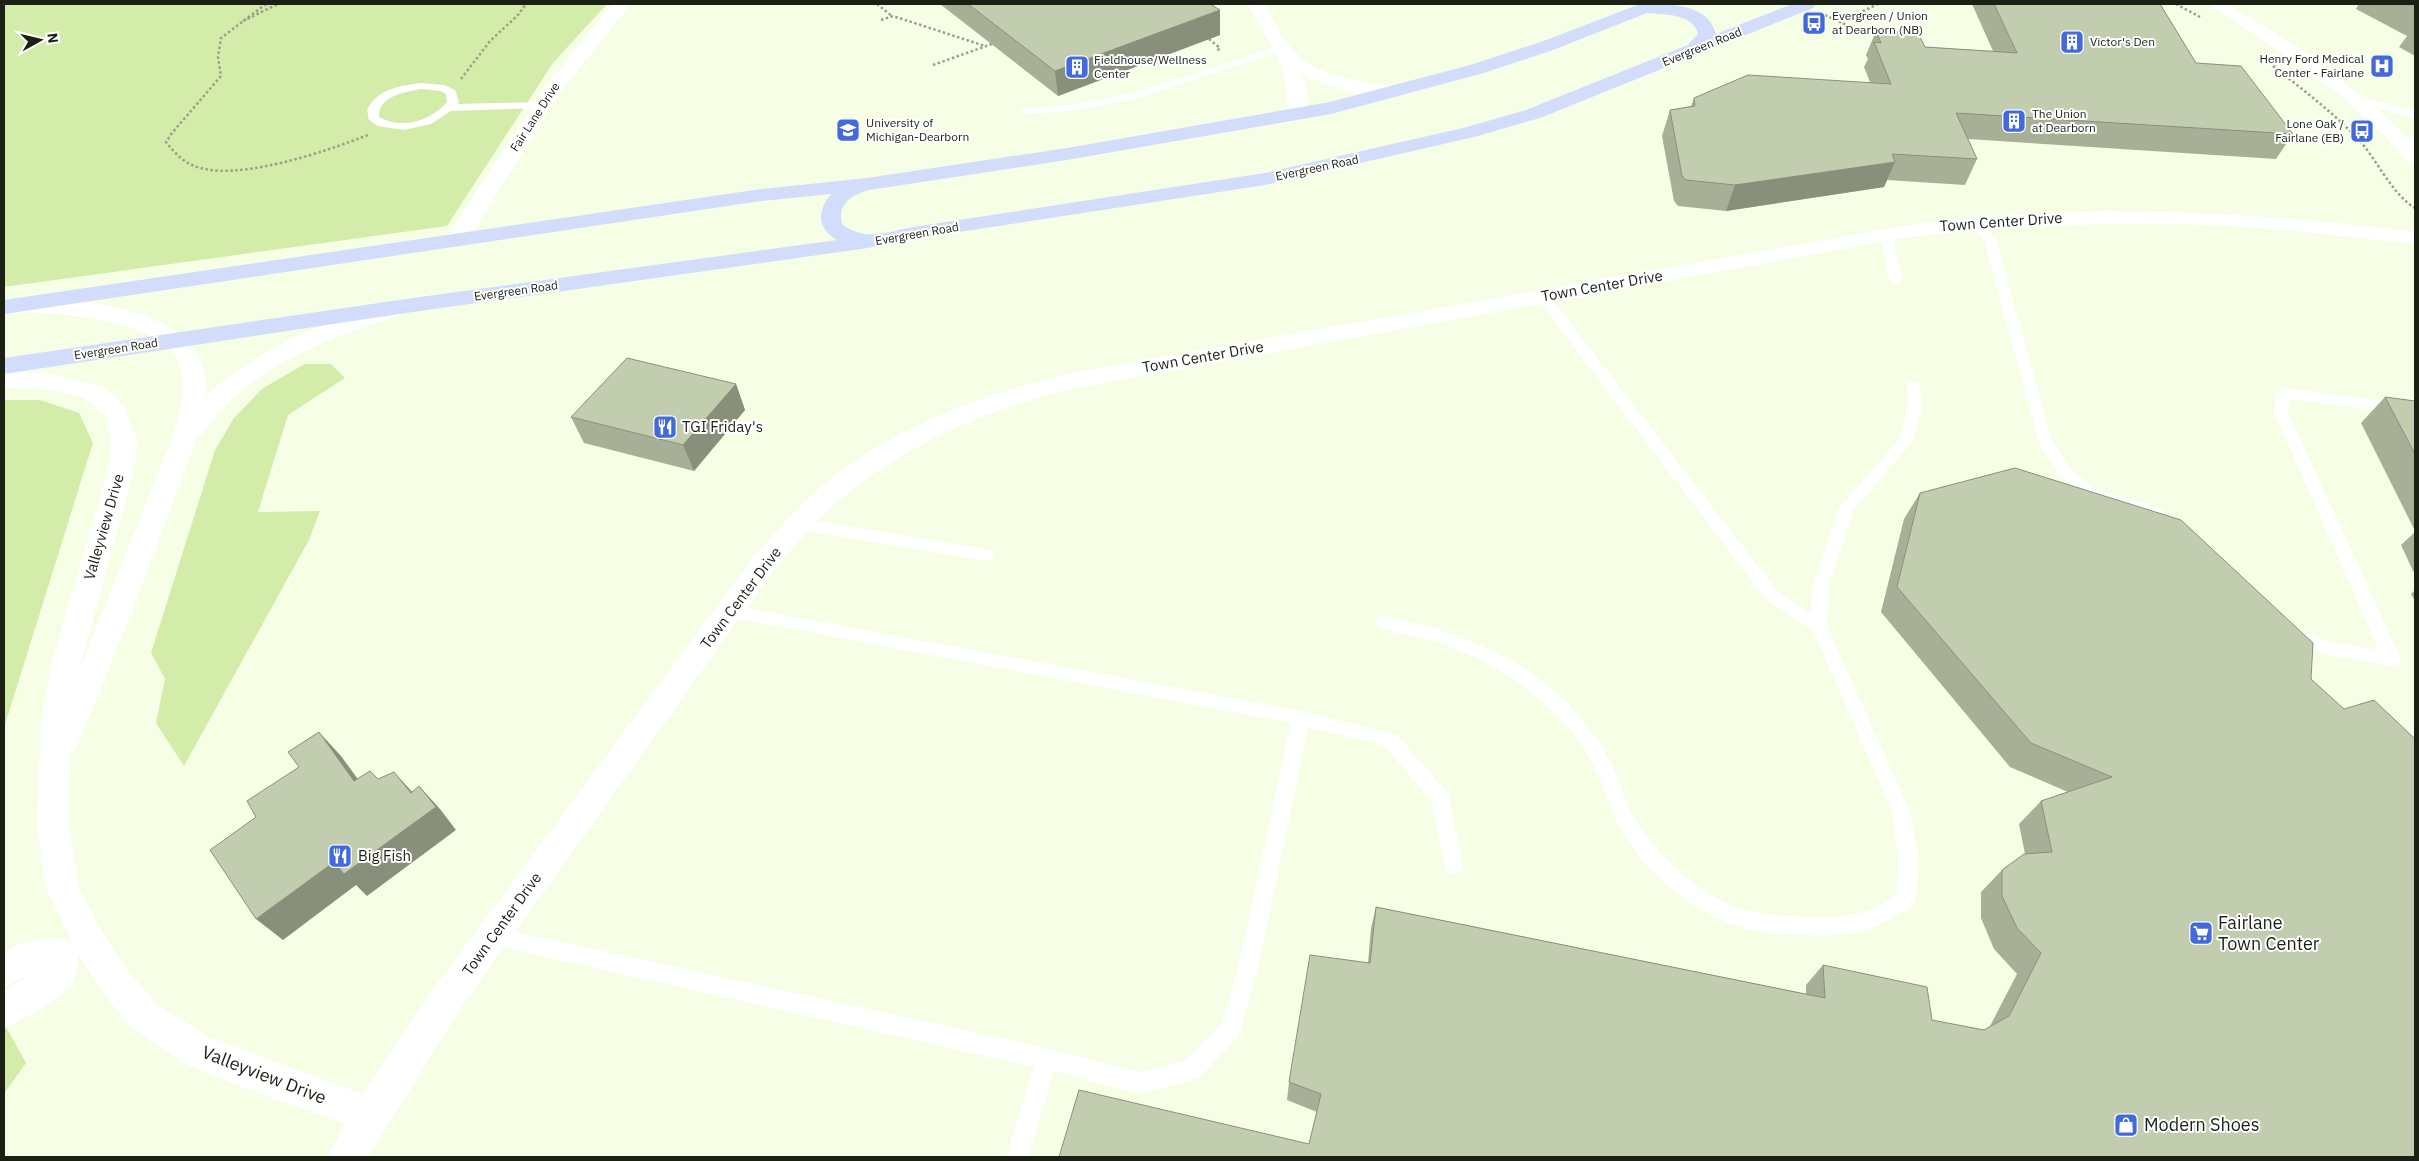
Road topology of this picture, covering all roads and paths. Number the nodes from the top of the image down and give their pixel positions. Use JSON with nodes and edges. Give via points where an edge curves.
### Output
{"nodes":[{"id":1,"x":266,"y":4,"type":"edge"},
{"id":2,"x":278,"y":4,"type":"edge"},
{"id":3,"x":524,"y":4,"type":"edge"},
{"id":4,"x":622,"y":4,"type":"edge"},
{"id":5,"x":877,"y":4,"type":"edge"},
{"id":6,"x":1256,"y":4,"type":"edge"},
{"id":7,"x":1807,"y":4,"type":"edge"},
{"id":8,"x":1878,"y":4,"type":"edge"},
{"id":9,"x":2176,"y":4,"type":"edge"},
{"id":10,"x":2216,"y":4,"type":"edge"},
{"id":11,"x":1650,"y":6,"type":"edge"},
{"id":12,"x":893,"y":16,"type":"junction"},
{"id":13,"x":2203,"y":18,"type":"dead end"},
{"id":14,"x":881,"y":20,"type":"dead end"},
{"id":15,"x":238,"y":24,"type":"junction"},
{"id":16,"x":1880,"y":36,"type":"edge"},
{"id":17,"x":992,"y":44,"type":"edge"},
{"id":18,"x":986,"y":46,"type":"junction"},
{"id":19,"x":1282,"y":48,"type":"junction"},
{"id":20,"x":1694,"y":50,"type":"junction"},
{"id":21,"x":933,"y":65,"type":"dead end"},
{"id":22,"x":2272,"y":66,"type":"dead end"},
{"id":23,"x":451,"y":92,"type":"junction"},
{"id":24,"x":1390,"y":92,"type":"junction"},
{"id":25,"x":2350,"y":96,"type":"junction"},
{"id":26,"x":542,"y":105,"type":"junction"},
{"id":27,"x":449,"y":108,"type":"junction"},
{"id":28,"x":1026,"y":111,"type":"dead end"},
{"id":29,"x":1296,"y":115,"type":"junction"},
{"id":30,"x":2415,"y":116,"type":"edge"},
{"id":31,"x":389,"y":126,"type":"junction"},
{"id":32,"x":2413,"y":149,"type":"edge"},
{"id":33,"x":867,"y":184,"type":"junction"},
{"id":34,"x":2415,"y":208,"type":"edge"},
{"id":35,"x":1974,"y":223,"type":"junction"},
{"id":36,"x":1886,"y":235,"type":"junction"},
{"id":37,"x":458,"y":238,"type":"junction"},
{"id":38,"x":2415,"y":238,"type":"edge"},
{"id":39,"x":868,"y":242,"type":"junction"},
{"id":40,"x":1896,"y":280,"type":"dead end"},
{"id":41,"x":1543,"y":297,"type":"junction"},
{"id":42,"x":11,"y":306,"type":"edge"},
{"id":43,"x":406,"y":306,"type":"junction"},
{"id":44,"x":173,"y":341,"type":"junction"},
{"id":45,"x":4,"y":366,"type":"edge"},
{"id":46,"x":4,"y":380,"type":"edge"},
{"id":47,"x":1914,"y":385,"type":"dead end"},
{"id":48,"x":2415,"y":410,"type":"edge"},
{"id":49,"x":182,"y":444,"type":"junction"},
{"id":50,"x":2170,"y":519,"type":"edge"},
{"id":51,"x":801,"y":524,"type":"junction"},
{"id":52,"x":986,"y":555,"type":"dead end"},
{"id":53,"x":730,"y":611,"type":"junction"},
{"id":54,"x":1384,"y":623,"type":"dead end"},
{"id":55,"x":2283,"y":625,"type":"edge"},
{"id":56,"x":1819,"y":626,"type":"junction"},
{"id":57,"x":1301,"y":718,"type":"junction"},
{"id":58,"x":55,"y":761,"type":"junction"},
{"id":59,"x":1453,"y":866,"type":"dead end"},
{"id":60,"x":493,"y":936,"type":"junction"},
{"id":61,"x":73,"y":945,"type":"junction"},
{"id":62,"x":4,"y":971,"type":"edge"},
{"id":63,"x":4,"y":1011,"type":"edge"},
{"id":64,"x":1047,"y":1059,"type":"junction"},
{"id":65,"x":371,"y":1115,"type":"junction"},
{"id":66,"x":347,"y":1157,"type":"edge"},
{"id":67,"x":1017,"y":1157,"type":"edge"}],
"edges":[{"from":1,"to":15,"type":"path"},
{"from":2,"to":15,"type":"path"},
{"from":3,"to":23,"type":"path","via":[[523,12],[501,29]]},
{"from":4,"to":26,"type":"street","name":"Fair Lane Drive","via":[[591,37]]},
{"from":5,"to":12,"type":"path"},
{"from":6,"to":19,"type":"street"},
{"from":7,"to":20,"type":"street","name":"Evergreen Road"},
{"from":8,"to":16,"type":"path","via":[[1840,22]]},
{"from":9,"to":13,"type":"path"},
{"from":10,"to":25,"type":"street","via":[[2301,58]]},
{"from":11,"to":20,"type":"street","via":[[1702,20],[1707,36]]},
{"from":11,"to":24,"type":"street","via":[[1547,46]]},
{"from":12,"to":14,"type":"path"},
{"from":12,"to":18,"type":"path"},
{"from":15,"to":31,"type":"path","via":[[221,38],[218,57],[221,76],[166,142],[175,156],[201,168],[224,170],[262,166],[350,142]]},
{"from":17,"to":18,"type":"path"},
{"from":18,"to":21,"type":"path"},
{"from":19,"to":24,"type":"street","via":[[1307,72],[1337,83]]},
{"from":19,"to":28,"type":"lane","via":[[1135,96],[1069,108]]},
{"from":19,"to":29,"type":"street","via":[[1300,106]]},
{"from":20,"to":39,"type":"street","name":"Evergreen Road","via":[[1533,114],[1348,162],[1265,179]]},
{"from":22,"to":34,"type":"path","via":[[2338,118],[2368,149],[2403,201]]},
{"from":23,"to":27,"type":"lane","via":[[453,102]]},
{"from":23,"to":31,"type":"lane","via":[[439,87],[421,86],[382,98],[371,112],[372,118]]},
{"from":24,"to":29,"type":"street"},
{"from":25,"to":30,"type":"lane"},
{"from":25,"to":32,"type":"street"},
{"from":26,"to":27,"type":"lane"},
{"from":26,"to":37,"type":"street","name":"Fair Lane Drive"},
{"from":27,"to":31,"type":"lane","via":[[429,120]]},
{"from":29,"to":33,"type":"street"},
{"from":33,"to":37,"type":"street","via":[[760,195]]},
{"from":33,"to":39,"type":"street","via":[[847,190],[836,199],[830,211],[831,222],[839,232]]},
{"from":35,"to":36,"type":"street","name":"Town Center Drive"},
{"from":35,"to":38,"type":"street","name":"Town Center Drive","via":[[2092,216],[2201,218],[2339,228]]},
{"from":35,"to":50,"type":"lane","via":[[1990,239],[2044,439],[2066,474],[2090,493]]},
{"from":36,"to":40,"type":"lane"},
{"from":36,"to":41,"type":"street","name":"Town Center Drive"},
{"from":37,"to":42,"type":"street"},
{"from":39,"to":43,"type":"street","name":"Evergreen Road"},
{"from":41,"to":51,"type":"street","name":"Town Center Drive","via":[[1071,381],[1010,396],[946,421],[887,452],[837,488]]},
{"from":41,"to":56,"type":"lane","via":[[1773,597]]},
{"from":42,"to":44,"type":"street","name":"Valleyview Drive","via":[[61,306],[106,312],[144,325]]},
{"from":43,"to":44,"type":"street","name":"Evergreen Road"},
{"from":43,"to":49,"type":"street","name":"Valleyview Drive","via":[[316,336],[261,365],[214,402]]},
{"from":44,"to":45,"type":"street","name":"Evergreen Road"},
{"from":44,"to":49,"type":"street","name":"Valleyview Drive","via":[[188,356],[195,385]]},
{"from":46,"to":58,"type":"street","name":"Valleyview Drive","via":[[46,381],[92,392],[115,413],[124,439],[113,498],[65,664],[56,721]]},
{"from":47,"to":56,"type":"lane","via":[[1915,408],[1906,442],[1846,508],[1820,589]]},
{"from":48,"to":55,"type":"lane","via":[[2284,393],[2281,412],[2392,658],[2324,647],[2290,632]]},
{"from":49,"to":58,"type":"street","name":"Valleyview Drive","via":[[92,678]]},
{"from":51,"to":52,"type":"lane"},
{"from":51,"to":53,"type":"street","name":"Town Center Drive","via":[[764,563]]},
{"from":53,"to":57,"type":"lane"},
{"from":53,"to":60,"type":"street","name":"Town Center Drive"},
{"from":54,"to":56,"type":"lane","via":[[1447,638],[1481,653],[1507,666],[1548,697],[1585,735],[1606,771],[1628,825],[1657,861],[1700,898],[1738,917],[1754,921],[1778,926],[1829,927],[1862,922],[1905,901],[1909,862],[1901,812]]},
{"from":57,"to":59,"type":"lane","via":[[1390,740],[1441,799]]},
{"from":57,"to":64,"type":"lane","via":[[1247,973],[1231,1030],[1191,1070],[1140,1083]]},
{"from":58,"to":61,"type":"street","name":"Valleyview Drive","via":[[53,825]]},
{"from":60,"to":64,"type":"lane"},
{"from":60,"to":65,"type":"street","name":"Town Center Drive"},
{"from":61,"to":62,"type":"street","via":[[28,956]]},
{"from":61,"to":63,"type":"street","via":[[57,977]]},
{"from":61,"to":65,"type":"street","name":"Valleyview Drive","via":[[113,978],[143,1014],[196,1050]]},
{"from":64,"to":67,"type":"lane"},
{"from":65,"to":66,"type":"street","name":"Town Center Drive"}]}
